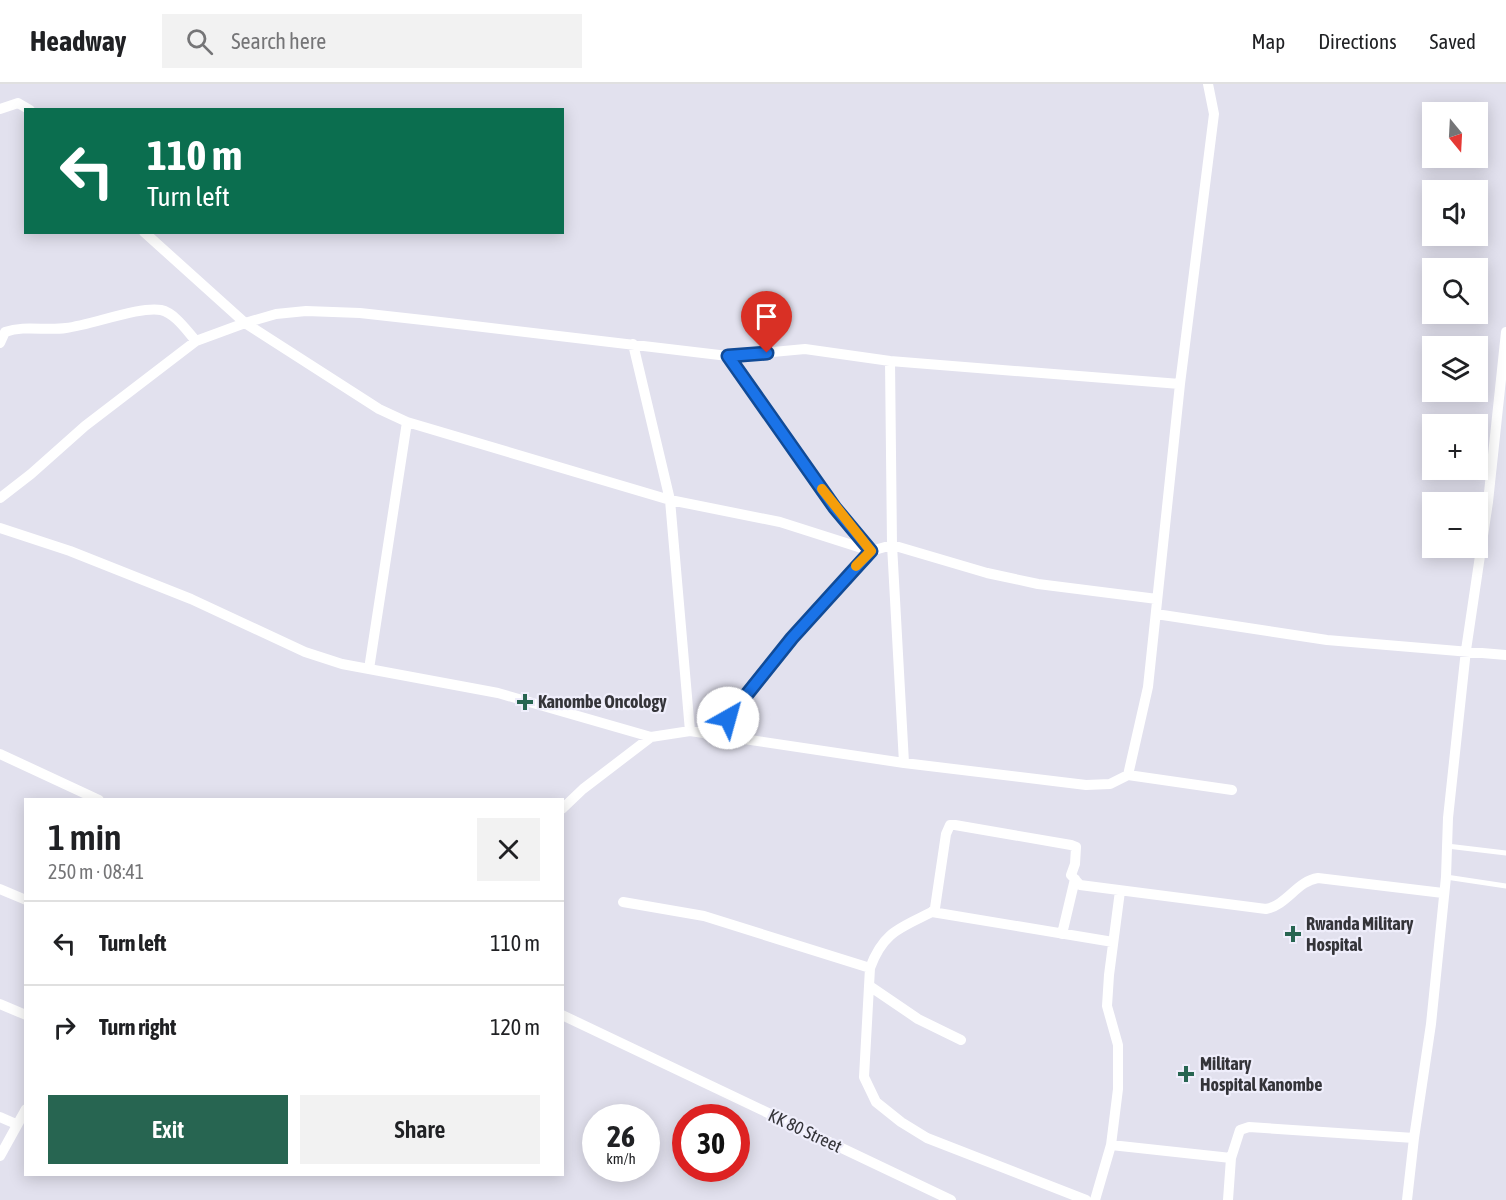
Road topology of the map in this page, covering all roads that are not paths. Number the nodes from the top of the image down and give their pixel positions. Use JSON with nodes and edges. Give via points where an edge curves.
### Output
{"nodes":[{"id":1,"x":1208,"y":84,"type":"edge"},
{"id":2,"x":26,"y":108,"type":"edge"},
{"id":3,"x":0,"y":109,"type":"edge"},
{"id":4,"x":146,"y":234,"type":"edge"},
{"id":5,"x":245,"y":323,"type":"junction"},
{"id":6,"x":1506,"y":332,"type":"edge"},
{"id":7,"x":196,"y":341,"type":"junction"},
{"id":8,"x":0,"y":343,"type":"edge"},
{"id":9,"x":633,"y":344,"type":"junction"},
{"id":10,"x":728,"y":356,"type":"junction"},
{"id":11,"x":890,"y":361,"type":"junction"},
{"id":12,"x":1503,"y":382,"type":"edge"},
{"id":13,"x":1180,"y":384,"type":"junction"},
{"id":14,"x":407,"y":422,"type":"junction"},
{"id":15,"x":1502,"y":426,"type":"edge"},
{"id":16,"x":0,"y":498,"type":"edge"},
{"id":17,"x":670,"y":500,"type":"junction"},
{"id":18,"x":0,"y":528,"type":"edge"},
{"id":19,"x":892,"y":545,"type":"junction"},
{"id":20,"x":871,"y":551,"type":"junction"},
{"id":21,"x":1157,"y":599,"type":"junction"},
{"id":22,"x":1156,"y":614,"type":"junction"},
{"id":23,"x":1466,"y":650,"type":"junction"},
{"id":24,"x":1506,"y":655,"type":"edge"},
{"id":25,"x":369,"y":669,"type":"junction"},
{"id":26,"x":690,"y":731,"type":"junction"},
{"id":27,"x":716,"y":734,"type":"junction"},
{"id":28,"x":651,"y":737,"type":"junction"},
{"id":29,"x":0,"y":754,"type":"edge"},
{"id":30,"x":904,"y":763,"type":"junction"},
{"id":31,"x":1128,"y":775,"type":"junction"},
{"id":32,"x":1232,"y":790,"type":"dead end"},
{"id":33,"x":95,"y":798,"type":"edge"},
{"id":34,"x":564,"y":806,"type":"edge"},
{"id":35,"x":1446,"y":846,"type":"junction"},
{"id":36,"x":1506,"y":853,"type":"edge"},
{"id":37,"x":1446,"y":877,"type":"junction"},
{"id":38,"x":1075,"y":879,"type":"junction"},
{"id":39,"x":1506,"y":886,"type":"edge"},
{"id":40,"x":0,"y":889,"type":"edge"},
{"id":41,"x":1120,"y":891,"type":"junction"},
{"id":42,"x":1443,"y":893,"type":"junction"},
{"id":43,"x":24,"y":899,"type":"edge"},
{"id":44,"x":623,"y":902,"type":"dead end"},
{"id":45,"x":933,"y":912,"type":"junction"},
{"id":46,"x":1062,"y":934,"type":"junction"},
{"id":47,"x":1113,"y":942,"type":"junction"},
{"id":48,"x":870,"y":968,"type":"junction"},
{"id":49,"x":871,"y":987,"type":"junction"},
{"id":50,"x":0,"y":1004,"type":"edge"},
{"id":51,"x":24,"y":1014,"type":"edge"},
{"id":52,"x":564,"y":1017,"type":"edge"},
{"id":53,"x":961,"y":1040,"type":"dead end"},
{"id":54,"x":24,"y":1112,"type":"edge"},
{"id":55,"x":0,"y":1117,"type":"edge"},
{"id":56,"x":16,"y":1124,"type":"junction"},
{"id":57,"x":1414,"y":1138,"type":"junction"},
{"id":58,"x":1111,"y":1145,"type":"junction"},
{"id":59,"x":0,"y":1156,"type":"edge"},
{"id":60,"x":1231,"y":1158,"type":"junction"},
{"id":61,"x":951,"y":1200,"type":"edge"},
{"id":62,"x":1086,"y":1200,"type":"edge"},
{"id":63,"x":1095,"y":1200,"type":"edge"},
{"id":64,"x":1228,"y":1200,"type":"edge"},
{"id":65,"x":1407,"y":1200,"type":"edge"}],
"edges":[{"from":1,"to":13,"type":"street","via":[[1214,114]]},
{"from":2,"to":3,"type":"street","via":[[18,104]]},
{"from":4,"to":5,"type":"street"},
{"from":5,"to":7,"type":"street"},
{"from":5,"to":9,"type":"street","via":[[306,311],[360,313]]},
{"from":5,"to":14,"type":"street","via":[[379,409]]},
{"from":6,"to":12,"type":"street"},
{"from":7,"to":8,"type":"street","via":[[172,316],[149,309],[63,329],[15,328],[5,332]]},
{"from":7,"to":16,"type":"street","via":[[85,426]]},
{"from":9,"to":10,"type":"street"},
{"from":9,"to":17,"type":"street"},
{"from":10,"to":11,"type":"street","via":[[805,350]]},
{"from":10,"to":20,"type":"street","via":[[835,508]]},
{"from":11,"to":13,"type":"street"},
{"from":11,"to":19,"type":"street"},
{"from":12,"to":15,"type":"street"},
{"from":13,"to":21,"type":"street"},
{"from":14,"to":17,"type":"street"},
{"from":14,"to":25,"type":"street"},
{"from":15,"to":23,"type":"street"},
{"from":17,"to":20,"type":"street","via":[[780,522]]},
{"from":17,"to":26,"type":"street"},
{"from":18,"to":25,"type":"street","via":[[192,599],[305,652]]},
{"from":19,"to":20,"type":"street"},
{"from":19,"to":21,"type":"street","via":[[1038,584]]},
{"from":19,"to":30,"type":"street"},
{"from":20,"to":27,"type":"street","via":[[792,638]]},
{"from":21,"to":22,"type":"street"},
{"from":22,"to":23,"type":"street","via":[[1327,640]]},
{"from":22,"to":31,"type":"street","via":[[1148,687]]},
{"from":23,"to":24,"type":"street"},
{"from":23,"to":35,"type":"street"},
{"from":25,"to":28,"type":"street","via":[[498,693]]},
{"from":26,"to":27,"type":"street"},
{"from":26,"to":28,"type":"street"},
{"from":27,"to":30,"type":"street"},
{"from":28,"to":34,"type":"street"},
{"from":29,"to":33,"type":"street"},
{"from":30,"to":31,"type":"street","via":[[1086,785],[1110,784]]},
{"from":31,"to":32,"type":"street"},
{"from":35,"to":36,"type":"lane"},
{"from":35,"to":37,"type":"street"},
{"from":37,"to":39,"type":"lane"},
{"from":37,"to":42,"type":"street"},
{"from":38,"to":41,"type":"street","via":[[1080,885]]},
{"from":38,"to":45,"type":"street","via":[[1071,875],[1076,848],[1071,845],[950,825]]},
{"from":38,"to":46,"type":"street"},
{"from":40,"to":43,"type":"street"},
{"from":41,"to":42,"type":"street","via":[[1266,909],[1274,908],[1309,879],[1318,878]]},
{"from":41,"to":47,"type":"street"},
{"from":42,"to":57,"type":"street","via":[[1431,1024]]},
{"from":44,"to":48,"type":"street","via":[[704,916]]},
{"from":45,"to":46,"type":"street"},
{"from":45,"to":48,"type":"street","via":[[893,932],[877,951]]},
{"from":46,"to":47,"type":"street"},
{"from":47,"to":58,"type":"street","via":[[1107,1006],[1118,1045],[1118,1089]]},
{"from":48,"to":49,"type":"street"},
{"from":49,"to":53,"type":"street","via":[[918,1019]]},
{"from":49,"to":62,"type":"street","via":[[864,1077],[876,1102],[927,1138]]},
{"from":50,"to":51,"type":"street"},
{"from":52,"to":61,"type":"street","name":"KK 80 Street"},
{"from":54,"to":56,"type":"street"},
{"from":55,"to":56,"type":"street"},
{"from":56,"to":59,"type":"street"},
{"from":57,"to":60,"type":"street","via":[[1249,1127],[1240,1130]]},
{"from":57,"to":65,"type":"street"},
{"from":58,"to":60,"type":"street"},
{"from":58,"to":63,"type":"street"},
{"from":60,"to":64,"type":"street"}]}
